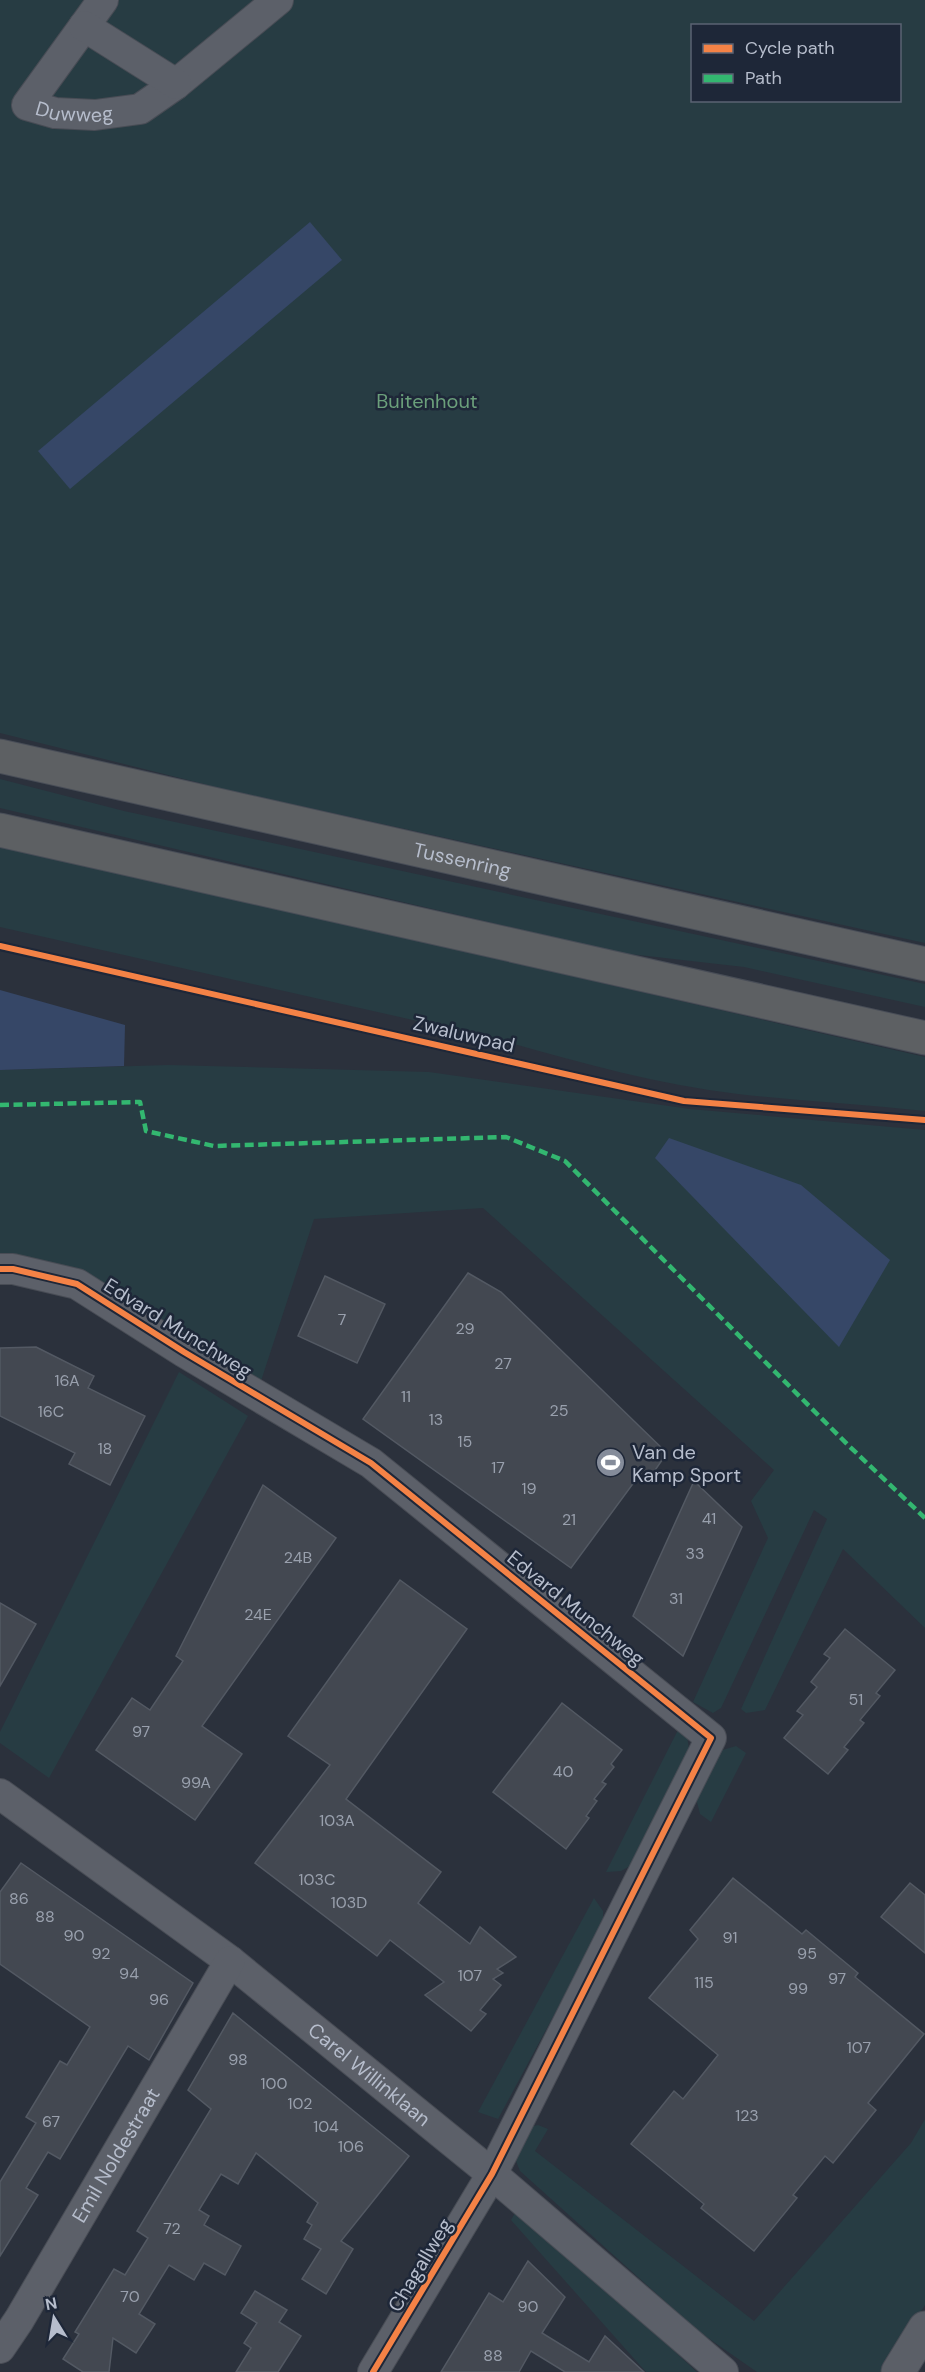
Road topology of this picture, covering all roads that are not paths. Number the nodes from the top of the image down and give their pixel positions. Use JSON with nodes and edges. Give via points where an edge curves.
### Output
{"nodes":[{"id":1,"x":103,"y":0,"type":"edge"},
{"id":2,"x":278,"y":0,"type":"edge"},
{"id":3,"x":84,"y":26,"type":"junction"},
{"id":4,"x":176,"y":84,"type":"junction"},
{"id":5,"x":0,"y":756,"type":"edge"},
{"id":6,"x":0,"y":830,"type":"edge"},
{"id":7,"x":925,"y":964,"type":"edge"},
{"id":8,"x":925,"y":1038,"type":"edge"},
{"id":9,"x":0,"y":1269,"type":"edge"},
{"id":10,"x":4,"y":1805,"type":"edge"},
{"id":11,"x":230,"y":1960,"type":"junction"},
{"id":12,"x":492,"y":2174,"type":"junction"},
{"id":13,"x":925,"y":2328,"type":"edge"},
{"id":14,"x":0,"y":2348,"type":"edge"},
{"id":15,"x":373,"y":2372,"type":"edge"},
{"id":16,"x":723,"y":2372,"type":"edge"},
{"id":17,"x":898,"y":2372,"type":"edge"}],
"edges":[{"from":1,"to":3,"type":"street","name":"Duwweg"},
{"from":2,"to":4,"type":"street","name":"Duwweg"},
{"from":3,"to":4,"type":"street"},
{"from":3,"to":4,"type":"street","name":"Duwweg","via":[[27,105],[55,113],[95,115],[140,109]]},
{"from":5,"to":7,"type":"highway","name":"Tussenring"},
{"from":6,"to":8,"type":"highway"},
{"from":9,"to":12,"type":"street","name":"Edvard Munchweg","via":[[78,1284],[371,1463],[711,1738]]},
{"from":10,"to":11,"type":"street","name":"Carel Willinklaan"},
{"from":11,"to":12,"type":"street","name":"Carel Willinklaan"},
{"from":11,"to":14,"type":"street","name":"Emil Noldestraat"},
{"from":12,"to":15,"type":"street","name":"Chagallweg"},
{"from":12,"to":16,"type":"street","name":"Carel Willinklaan"},
{"from":13,"to":17,"type":"main road"}]}
